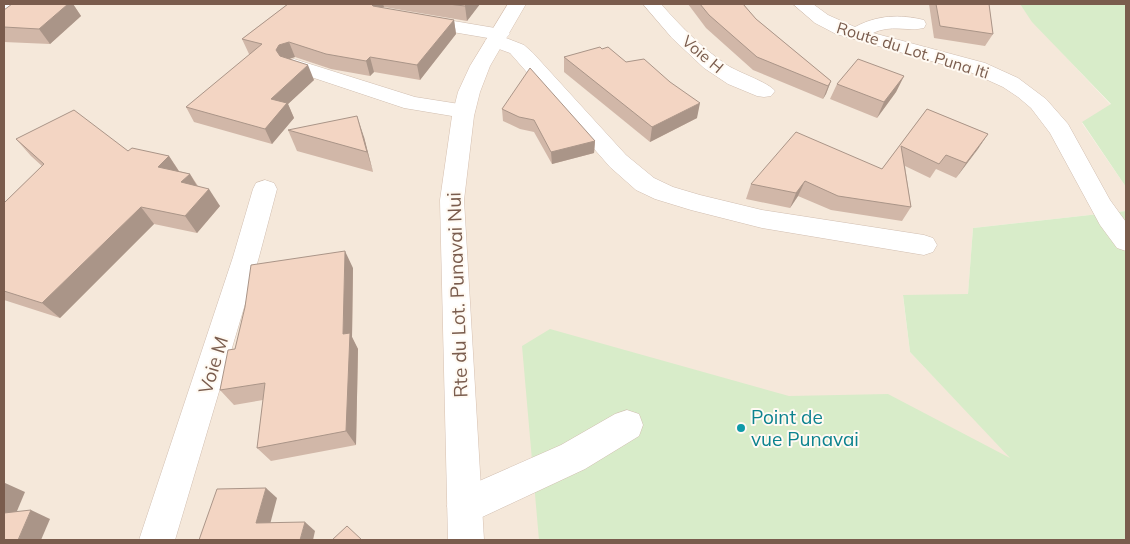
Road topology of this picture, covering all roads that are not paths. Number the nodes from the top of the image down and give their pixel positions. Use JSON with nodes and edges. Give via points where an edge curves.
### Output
{"nodes":[{"id":1,"x":12,"y":4,"type":"edge"},
{"id":2,"x":517,"y":4,"type":"edge"},
{"id":3,"x":652,"y":4,"type":"edge"},
{"id":4,"x":802,"y":4,"type":"edge"},
{"id":5,"x":4,"y":10,"type":"edge"},
{"id":6,"x":401,"y":18,"type":"edge"},
{"id":7,"x":917,"y":24,"type":"dead end"},
{"id":8,"x":857,"y":34,"type":"junction"},
{"id":9,"x":497,"y":38,"type":"junction"},
{"id":10,"x":294,"y":65,"type":"edge"},
{"id":11,"x":764,"y":91,"type":"dead end"},
{"id":12,"x":464,"y":112,"type":"junction"},
{"id":13,"x":265,"y":189,"type":"dead end"},
{"id":14,"x":1126,"y":241,"type":"edge"},
{"id":15,"x":924,"y":245,"type":"dead end"},
{"id":16,"x":627,"y":425,"type":"dead end"},
{"id":17,"x":465,"y":506,"type":"junction"},
{"id":18,"x":157,"y":540,"type":"edge"},
{"id":19,"x":466,"y":540,"type":"edge"}],
"edges":[{"from":1,"to":5,"type":"lane"},
{"from":2,"to":9,"type":"street","name":"Rte du Lot. Punavai Nui"},
{"from":3,"to":11,"type":"street","name":"Voie H","via":[[671,28],[731,77]]},
{"from":4,"to":8,"type":"street","name":"Route du Lot. Puna Iti","via":[[828,24]]},
{"from":6,"to":9,"type":"street"},
{"from":7,"to":8,"type":"street","via":[[886,21]]},
{"from":8,"to":14,"type":"street","name":"Route du Lot. Puna Iti","via":[[941,56],[1000,77],[1023,90],[1062,130],[1100,206]]},
{"from":9,"to":12,"type":"street","name":"Rte du Lot. Punavai Nui","via":[[480,66]]},
{"from":9,"to":15,"type":"street","via":[[526,57],[618,161],[645,184],[664,194],[762,218]]},
{"from":10,"to":12,"type":"street","via":[[412,103]]},
{"from":12,"to":17,"type":"street","name":"Rte du Lot. Punavai Nui","via":[[452,200],[452,236]]},
{"from":13,"to":18,"type":"street","name":"Voie M"},
{"from":16,"to":17,"type":"street","via":[[573,457]]},
{"from":17,"to":19,"type":"street","name":"Rte du Lot. Punavai Nui"}]}
